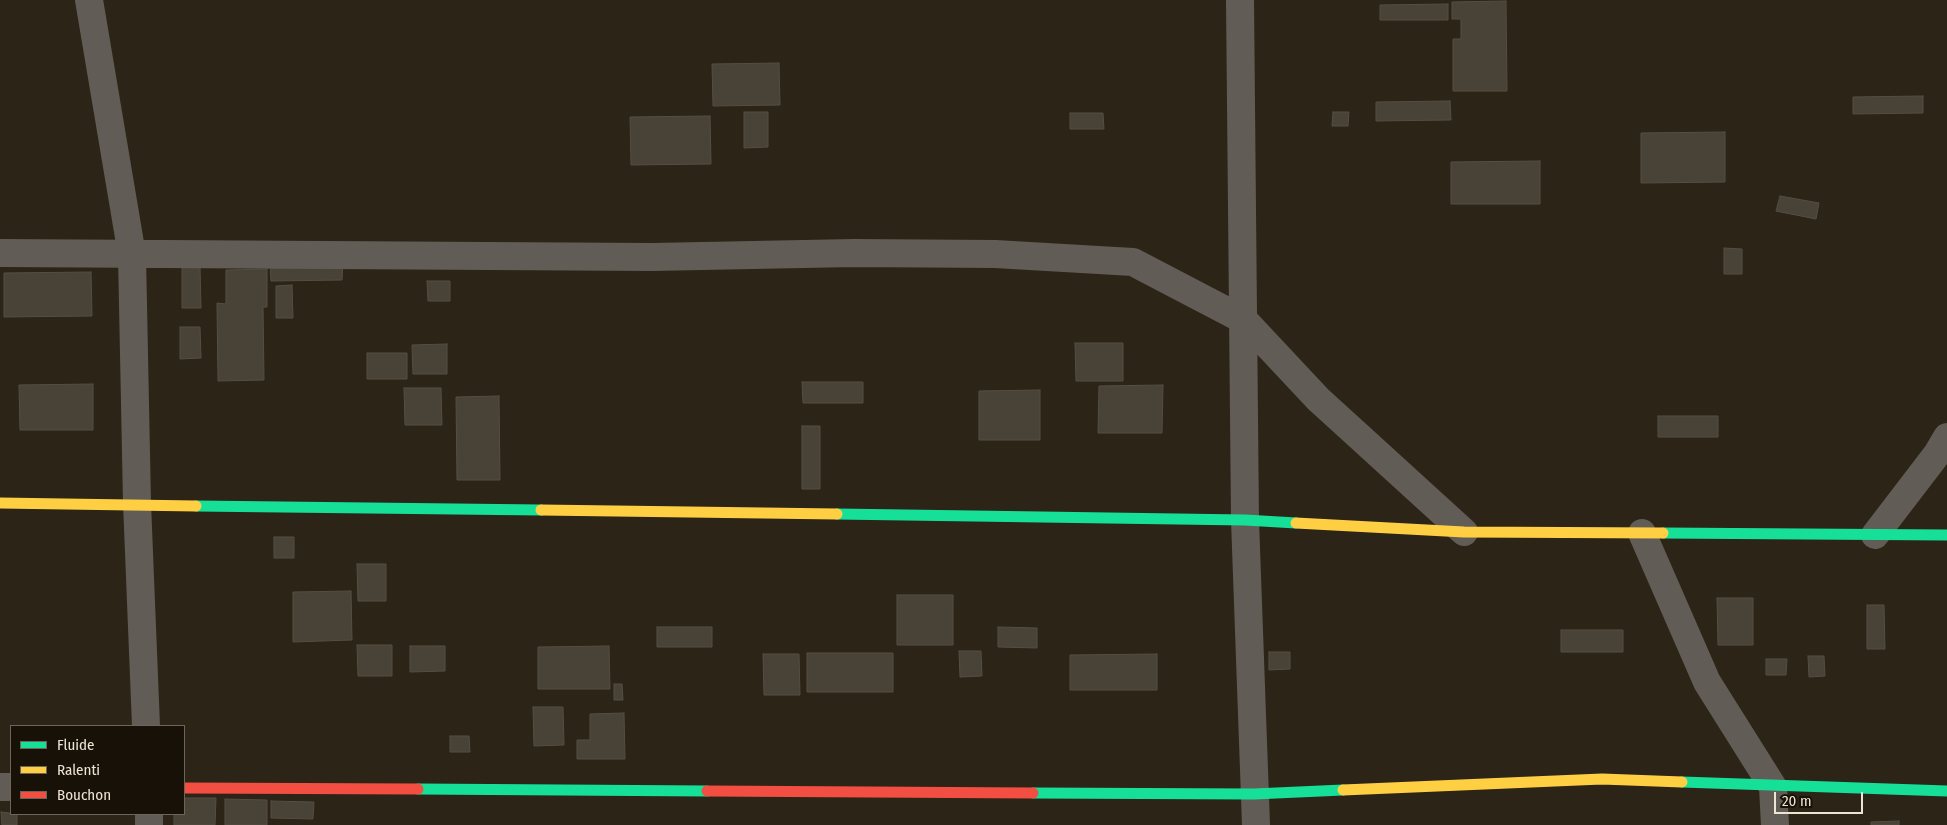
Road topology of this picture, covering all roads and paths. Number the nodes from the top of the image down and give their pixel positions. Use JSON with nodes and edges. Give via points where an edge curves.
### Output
{"nodes":[{"id":1,"x":89,"y":0,"type":"edge"},
{"id":2,"x":1240,"y":0,"type":"edge"},
{"id":3,"x":0,"y":253,"type":"edge"},
{"id":4,"x":132,"y":254,"type":"junction"},
{"id":5,"x":1244,"y":320,"type":"junction"},
{"id":6,"x":1947,"y":437,"type":"edge"},
{"id":7,"x":0,"y":503,"type":"edge"},
{"id":8,"x":137,"y":503,"type":"junction"},
{"id":9,"x":1244,"y":520,"type":"junction"},
{"id":10,"x":1464,"y":532,"type":"junction"},
{"id":11,"x":1642,"y":533,"type":"junction"},
{"id":12,"x":1875,"y":535,"type":"junction"},
{"id":13,"x":1947,"y":535,"type":"edge"},
{"id":14,"x":146,"y":725,"type":"edge"},
{"id":15,"x":1773,"y":787,"type":"junction"},
{"id":16,"x":185,"y":788,"type":"edge"},
{"id":17,"x":1947,"y":792,"type":"edge"},
{"id":18,"x":1254,"y":794,"type":"junction"},
{"id":19,"x":1256,"y":825,"type":"edge"},
{"id":20,"x":1775,"y":825,"type":"edge"}],
"edges":[{"from":1,"to":4,"type":"street"},
{"from":2,"to":5,"type":"street"},
{"from":3,"to":4,"type":"street"},
{"from":4,"to":5,"type":"street","via":[[652,257],[995,254],[1133,262]]},
{"from":4,"to":8,"type":"street"},
{"from":5,"to":9,"type":"street"},
{"from":5,"to":10,"type":"street","via":[[1318,399]]},
{"from":6,"to":12,"type":"street","via":[[1938,454]]},
{"from":7,"to":8,"type":"street"},
{"from":8,"to":9,"type":"street"},
{"from":8,"to":14,"type":"street"},
{"from":9,"to":10,"type":"street"},
{"from":9,"to":18,"type":"street"},
{"from":10,"to":11,"type":"street"},
{"from":11,"to":12,"type":"street"},
{"from":11,"to":15,"type":"street","via":[[1707,682]]},
{"from":12,"to":13,"type":"street"},
{"from":15,"to":17,"type":"street"},
{"from":15,"to":18,"type":"street","via":[[1602,779]]},
{"from":15,"to":20,"type":"street"},
{"from":16,"to":18,"type":"street"},
{"from":18,"to":19,"type":"street"}]}
